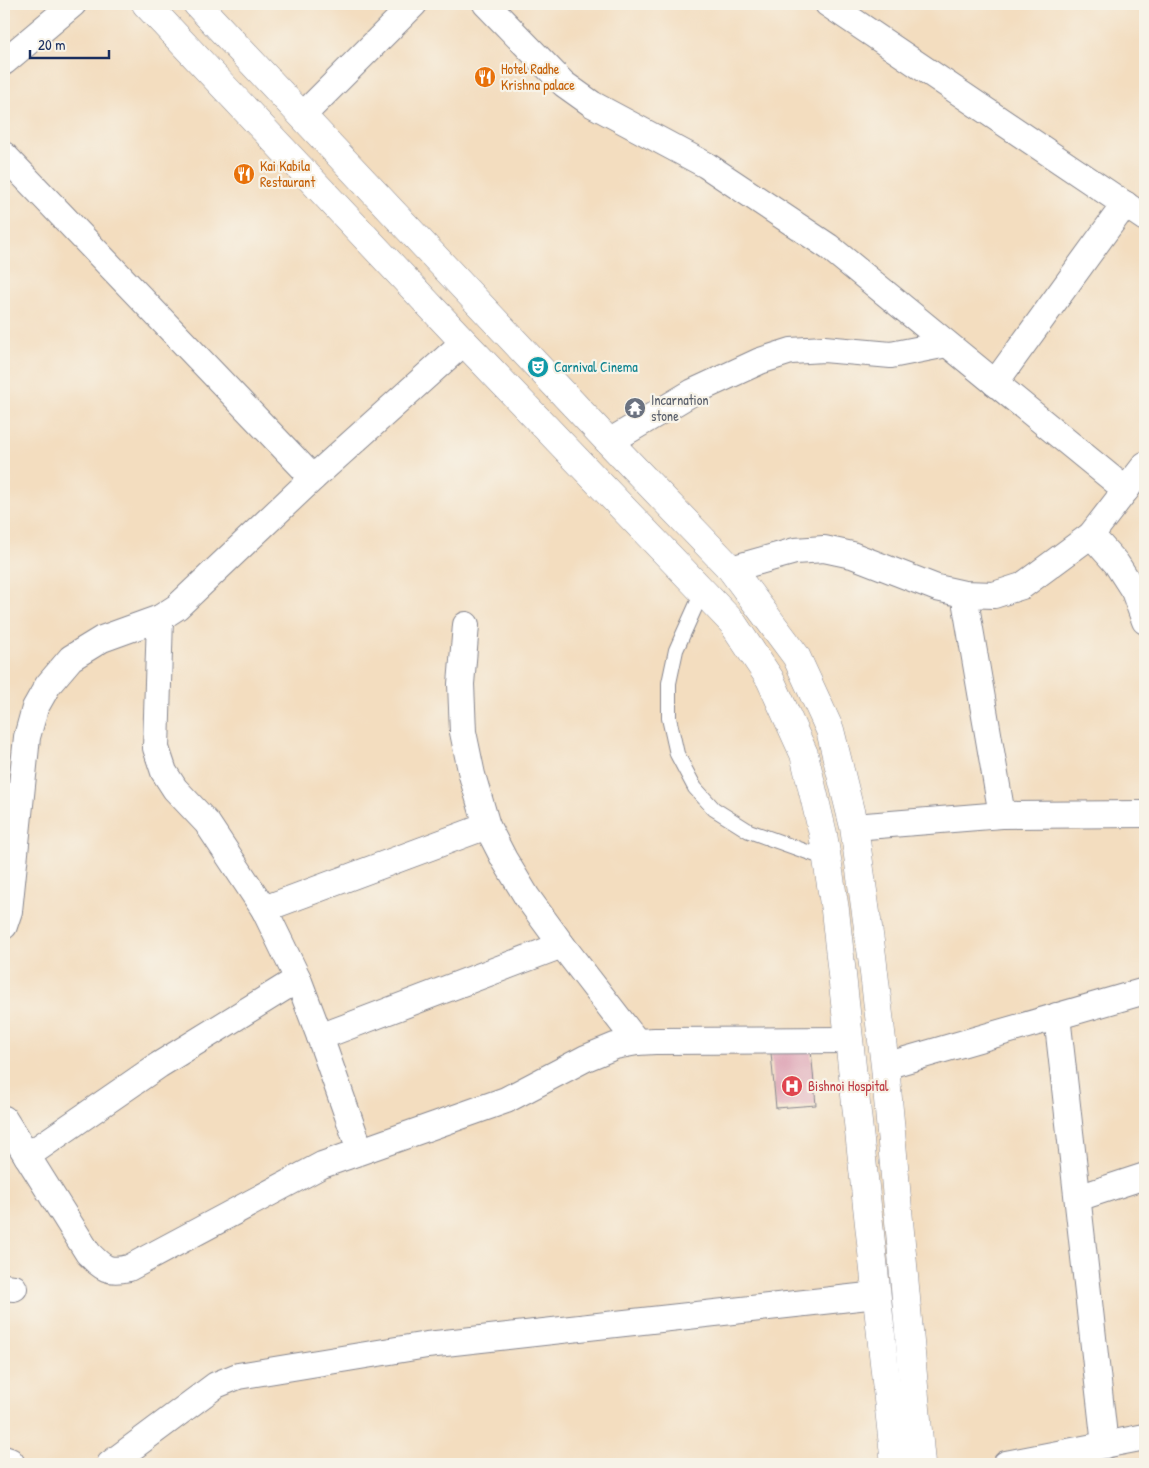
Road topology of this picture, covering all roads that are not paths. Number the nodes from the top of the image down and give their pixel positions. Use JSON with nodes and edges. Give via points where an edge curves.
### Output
{"nodes":[{"id":1,"x":72,"y":4,"type":"edge"},
{"id":2,"x":146,"y":4,"type":"edge"},
{"id":3,"x":197,"y":4,"type":"edge"},
{"id":4,"x":414,"y":4,"type":"edge"},
{"id":5,"x":486,"y":4,"type":"edge"},
{"id":6,"x":828,"y":4,"type":"edge"},
{"id":7,"x":4,"y":62,"type":"edge"},
{"id":8,"x":303,"y":115,"type":"junction"},
{"id":9,"x":4,"y":155,"type":"edge"},
{"id":10,"x":1135,"y":211,"type":"edge"},
{"id":11,"x":464,"y":342,"type":"junction"},
{"id":12,"x":947,"y":344,"type":"junction"},
{"id":13,"x":995,"y":383,"type":"junction"},
{"id":14,"x":609,"y":442,"type":"junction"},
{"id":15,"x":1145,"y":465,"type":"edge"},
{"id":16,"x":313,"y":478,"type":"junction"},
{"id":17,"x":1126,"y":490,"type":"junction"},
{"id":18,"x":1091,"y":535,"type":"junction"},
{"id":19,"x":731,"y":569,"type":"junction"},
{"id":20,"x":703,"y":590,"type":"junction"},
{"id":21,"x":964,"y":594,"type":"junction"},
{"id":22,"x":160,"y":618,"type":"junction"},
{"id":23,"x":1145,"y":621,"type":"edge"},
{"id":24,"x":466,"y":625,"type":"dead end"},
{"id":25,"x":1145,"y":814,"type":"edge"},
{"id":26,"x":1002,"y":815,"type":"junction"},
{"id":27,"x":487,"y":826,"type":"junction"},
{"id":28,"x":854,"y":827,"type":"junction"},
{"id":29,"x":827,"y":859,"type":"junction"},
{"id":30,"x":264,"y":908,"type":"junction"},
{"id":31,"x":4,"y":926,"type":"edge"},
{"id":32,"x":562,"y":945,"type":"junction"},
{"id":33,"x":298,"y":979,"type":"junction"},
{"id":34,"x":1145,"y":991,"type":"edge"},
{"id":35,"x":1057,"y":1016,"type":"junction"},
{"id":36,"x":320,"y":1037,"type":"junction"},
{"id":37,"x":849,"y":1040,"type":"junction"},
{"id":38,"x":637,"y":1042,"type":"junction"},
{"id":39,"x":885,"y":1066,"type":"junction"},
{"id":40,"x":4,"y":1119,"type":"edge"},
{"id":41,"x":360,"y":1150,"type":"junction"},
{"id":42,"x":27,"y":1156,"type":"junction"},
{"id":43,"x":1145,"y":1176,"type":"edge"},
{"id":44,"x":1078,"y":1198,"type":"junction"},
{"id":45,"x":877,"y":1295,"type":"junction"},
{"id":46,"x":1145,"y":1437,"type":"edge"},
{"id":47,"x":1105,"y":1445,"type":"junction"},
{"id":48,"x":4,"y":1459,"type":"edge"},
{"id":49,"x":12,"y":1464,"type":"edge"},
{"id":50,"x":110,"y":1464,"type":"edge"},
{"id":51,"x":895,"y":1464,"type":"edge"},
{"id":52,"x":921,"y":1464,"type":"edge"},
{"id":53,"x":1006,"y":1464,"type":"edge"}],
"edges":[{"from":1,"to":7,"type":"street"},
{"from":2,"to":11,"type":"street"},
{"from":3,"to":8,"type":"street"},
{"from":4,"to":8,"type":"street"},
{"from":5,"to":12,"type":"street","via":[[564,84],[592,104],[706,165],[829,247]]},
{"from":6,"to":10,"type":"street"},
{"from":8,"to":14,"type":"street"},
{"from":9,"to":16,"type":"street"},
{"from":10,"to":13,"type":"street"},
{"from":11,"to":16,"type":"street"},
{"from":11,"to":20,"type":"street"},
{"from":12,"to":13,"type":"street"},
{"from":12,"to":14,"type":"street","via":[[891,355],[824,349],[791,351],[760,360],[693,392]]},
{"from":13,"to":17,"type":"street"},
{"from":14,"to":19,"type":"street"},
{"from":15,"to":17,"type":"street"},
{"from":16,"to":22,"type":"street","via":[[177,607]]},
{"from":17,"to":18,"type":"street"},
{"from":18,"to":21,"type":"street","via":[[1022,586],[994,595]]},
{"from":18,"to":23,"type":"street","via":[[1116,563],[1134,591]]},
{"from":19,"to":21,"type":"street","via":[[795,551],[824,550],[852,555],[937,588]]},
{"from":19,"to":28,"type":"street","via":[[796,656],[830,730]]},
{"from":20,"to":29,"type":"street","via":[[732,622],[770,678],[804,754]]},
{"from":20,"to":29,"type":"lane","via":[[676,650],[669,683],[669,718],[677,754],[695,788],[714,809],[749,831]]},
{"from":21,"to":26,"type":"street"},
{"from":22,"to":30,"type":"street","via":[[156,748],[164,772],[175,790],[207,824]]},
{"from":22,"to":31,"type":"street","via":[[102,639],[70,658],[48,685],[35,708],[26,736],[9,910]]},
{"from":24,"to":27,"type":"street","via":[[461,684],[463,732]]},
{"from":25,"to":26,"type":"street"},
{"from":26,"to":28,"type":"street"},
{"from":27,"to":30,"type":"street"},
{"from":27,"to":32,"type":"street","via":[[527,897]]},
{"from":28,"to":39,"type":"street"},
{"from":29,"to":37,"type":"street"},
{"from":30,"to":33,"type":"street"},
{"from":32,"to":36,"type":"street"},
{"from":32,"to":38,"type":"street"},
{"from":33,"to":36,"type":"street"},
{"from":33,"to":42,"type":"street","via":[[159,1064]]},
{"from":34,"to":35,"type":"street"},
{"from":35,"to":39,"type":"street"},
{"from":35,"to":44,"type":"street"},
{"from":36,"to":41,"type":"street"},
{"from":37,"to":38,"type":"street"},
{"from":37,"to":45,"type":"street"},
{"from":38,"to":41,"type":"street","via":[[615,1046],[586,1058],[506,1100]]},
{"from":39,"to":52,"type":"street"},
{"from":40,"to":42,"type":"street"},
{"from":41,"to":42,"type":"street","via":[[322,1165],[129,1268],[114,1271],[102,1267],[88,1254]]},
{"from":43,"to":44,"type":"street"},
{"from":44,"to":47,"type":"street"},
{"from":45,"to":50,"type":"street","via":[[427,1345],[238,1376],[216,1385]]},
{"from":45,"to":51,"type":"street"},
{"from":46,"to":47,"type":"street"},
{"from":47,"to":53,"type":"street"},
{"from":48,"to":49,"type":"street"}]}
